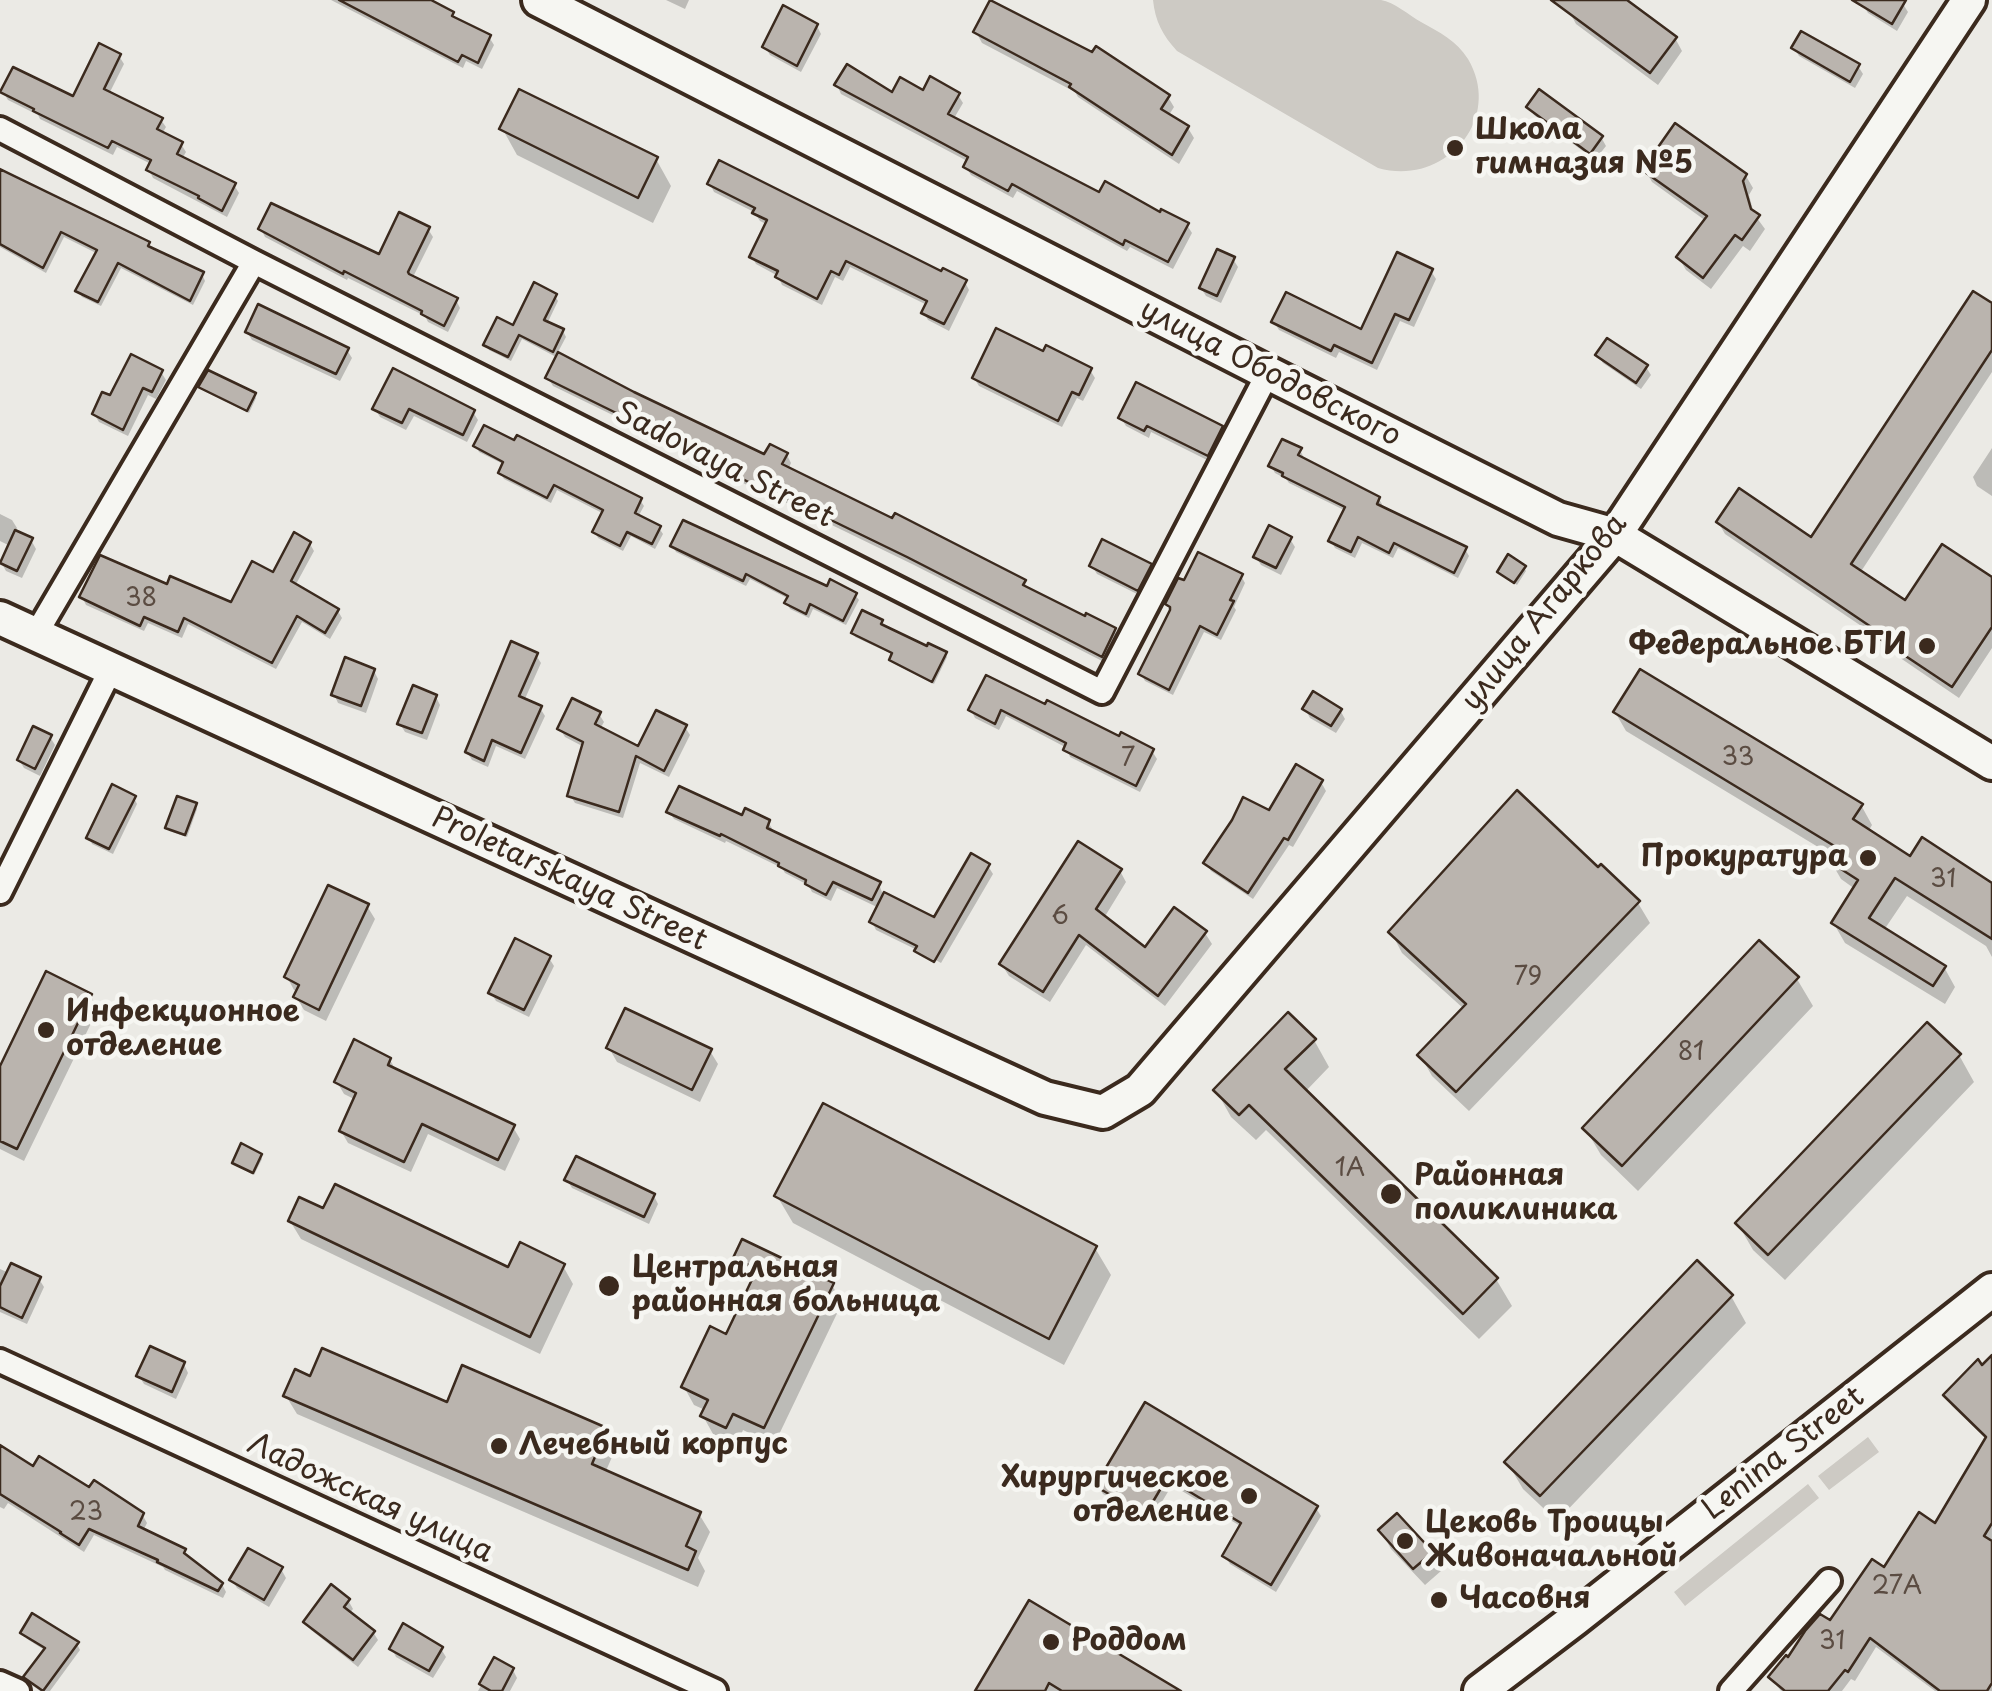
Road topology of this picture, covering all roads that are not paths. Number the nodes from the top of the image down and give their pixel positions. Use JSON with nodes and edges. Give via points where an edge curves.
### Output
{"nodes":[{"id":1,"x":538,"y":0,"type":"edge"},
{"id":2,"x":1969,"y":0,"type":"edge"},
{"id":3,"x":0,"y":129,"type":"edge"},
{"id":4,"x":254,"y":262,"type":"junction"},
{"id":5,"x":1268,"y":373,"type":"junction"},
{"id":6,"x":1615,"y":535,"type":"junction"},
{"id":7,"x":0,"y":618,"type":"edge"},
{"id":8,"x":36,"y":634,"type":"junction"},
{"id":9,"x":111,"y":670,"type":"junction"},
{"id":10,"x":1992,"y":763,"type":"edge"},
{"id":11,"x":0,"y":892,"type":"edge"},
{"id":12,"x":1140,"y":1090,"type":"joint"},
{"id":13,"x":1992,"y":1290,"type":"edge"},
{"id":14,"x":0,"y":1361,"type":"edge"},
{"id":15,"x":1829,"y":1582,"type":"dead end"},
{"id":16,"x":0,"y":1682,"type":"edge"},
{"id":17,"x":18,"y":1691,"type":"edge"},
{"id":18,"x":714,"y":1691,"type":"edge"},
{"id":19,"x":1480,"y":1691,"type":"edge"},
{"id":20,"x":1730,"y":1691,"type":"edge"}],
"edges":[{"from":1,"to":5,"type":"street","name":"улица Ободовского"},
{"from":2,"to":6,"type":"street","name":"улица Агаркова"},
{"from":3,"to":4,"type":"street","name":"Sadovaya Street"},
{"from":4,"to":5,"type":"street","name":"Sadovaya Street","via":[[1102,692]]},
{"from":4,"to":8,"type":"street"},
{"from":5,"to":6,"type":"street","name":"улица Ободовского","via":[[1558,519]]},
{"from":6,"to":10,"type":"street","name":"улица Ободовского"},
{"from":6,"to":12,"type":"street","name":"улица Агаркова"},
{"from":7,"to":8,"type":"street","name":"Proletarskaya Street"},
{"from":8,"to":9,"type":"street","name":"Proletarskaya Street"},
{"from":9,"to":11,"type":"street"},
{"from":9,"to":12,"type":"street","name":"Proletarskaya Street","via":[[1045,1098],[1103,1112]]},
{"from":13,"to":19,"type":"street","name":"Lenina Street"},
{"from":14,"to":18,"type":"street","name":"Ладожская улица"},
{"from":15,"to":20,"type":"street"},
{"from":16,"to":17,"type":"street"}]}
